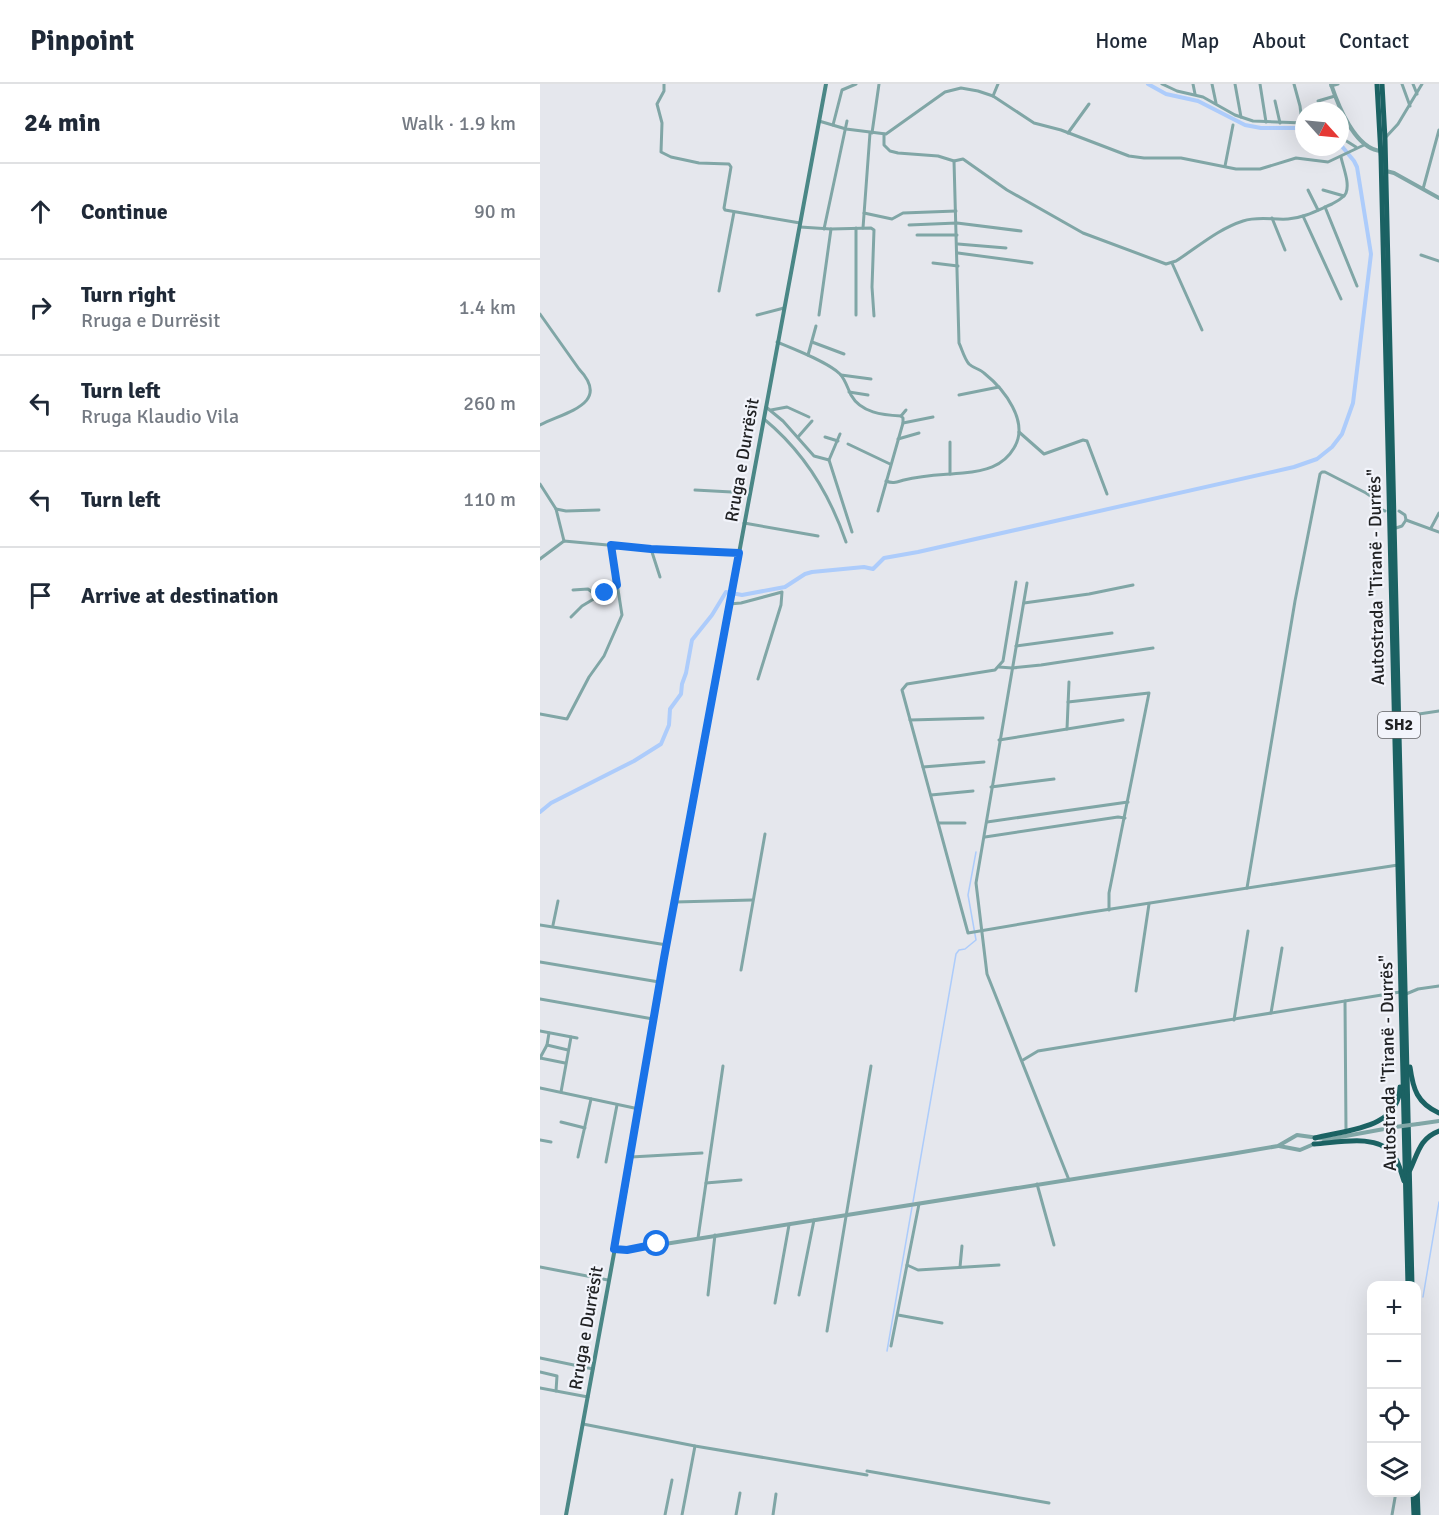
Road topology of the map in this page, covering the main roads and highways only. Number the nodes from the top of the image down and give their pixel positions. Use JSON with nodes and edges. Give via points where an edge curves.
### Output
{"nodes":[{"id":1,"x":826,"y":84,"type":"edge"},
{"id":2,"x":1379,"y":84,"type":"edge"},
{"id":3,"x":1403,"y":993,"type":"junction"},
{"id":4,"x":1402,"y":1038,"type":"junction"},
{"id":5,"x":1407,"y":1052,"type":"junction"},
{"id":6,"x":1439,"y":1113,"type":"edge"},
{"id":7,"x":1439,"y":1131,"type":"edge"},
{"id":8,"x":1410,"y":1172,"type":"junction"},
{"id":9,"x":1406,"y":1185,"type":"junction"},
{"id":10,"x":1410,"y":1281,"type":"edge"},
{"id":11,"x":1410,"y":1281,"type":"edge"},
{"id":12,"x":1413,"y":1497,"type":"edge"},
{"id":13,"x":1415,"y":1497,"type":"edge"},
{"id":14,"x":566,"y":1515,"type":"edge"},
{"id":15,"x":1414,"y":1515,"type":"edge"}],
"edges":[{"from":1,"to":14,"type":"main road","name":"Rruga e Durrësit"},
{"from":2,"to":3,"type":"highway","name":"Autostrada \"Tiranë - Durrës\"","number":"SH2"},
{"from":2,"to":3,"type":"highway","name":"Autostrada \"Tiranë - Durrës\"","number":"SH2","via":[[1385,139]]},
{"from":3,"to":4,"type":"highway","name":"Autostrada \"Tiranë - Durrës\"","number":"SH2"},
{"from":3,"to":5,"type":"highway","name":"Autostrada \"Tiranë - Durrës\"","number":"SH2"},
{"from":4,"to":9,"type":"highway","name":"Autostrada \"Tiranë - Durrës\"","number":"SH2"},
{"from":4,"to":9,"type":"highway","via":[[1400,1093],[1395,1108],[1379,1122],[1314,1141],[1382,1146],[1395,1157]]},
{"from":5,"to":6,"type":"highway","via":[[1416,1096]]},
{"from":5,"to":8,"type":"highway","name":"Autostrada \"Tiranë - Durrës\"","number":"SH2"},
{"from":7,"to":8,"type":"highway","via":[[1422,1142]]},
{"from":8,"to":11,"type":"highway","name":"Autostrada \"Tiranë - Durrës\"","number":"SH2"},
{"from":9,"to":10,"type":"highway","name":"Autostrada \"Tiranë - Durrës\"","number":"SH2"},
{"from":12,"to":15,"type":"highway"},
{"from":13,"to":15,"type":"highway"}]}
